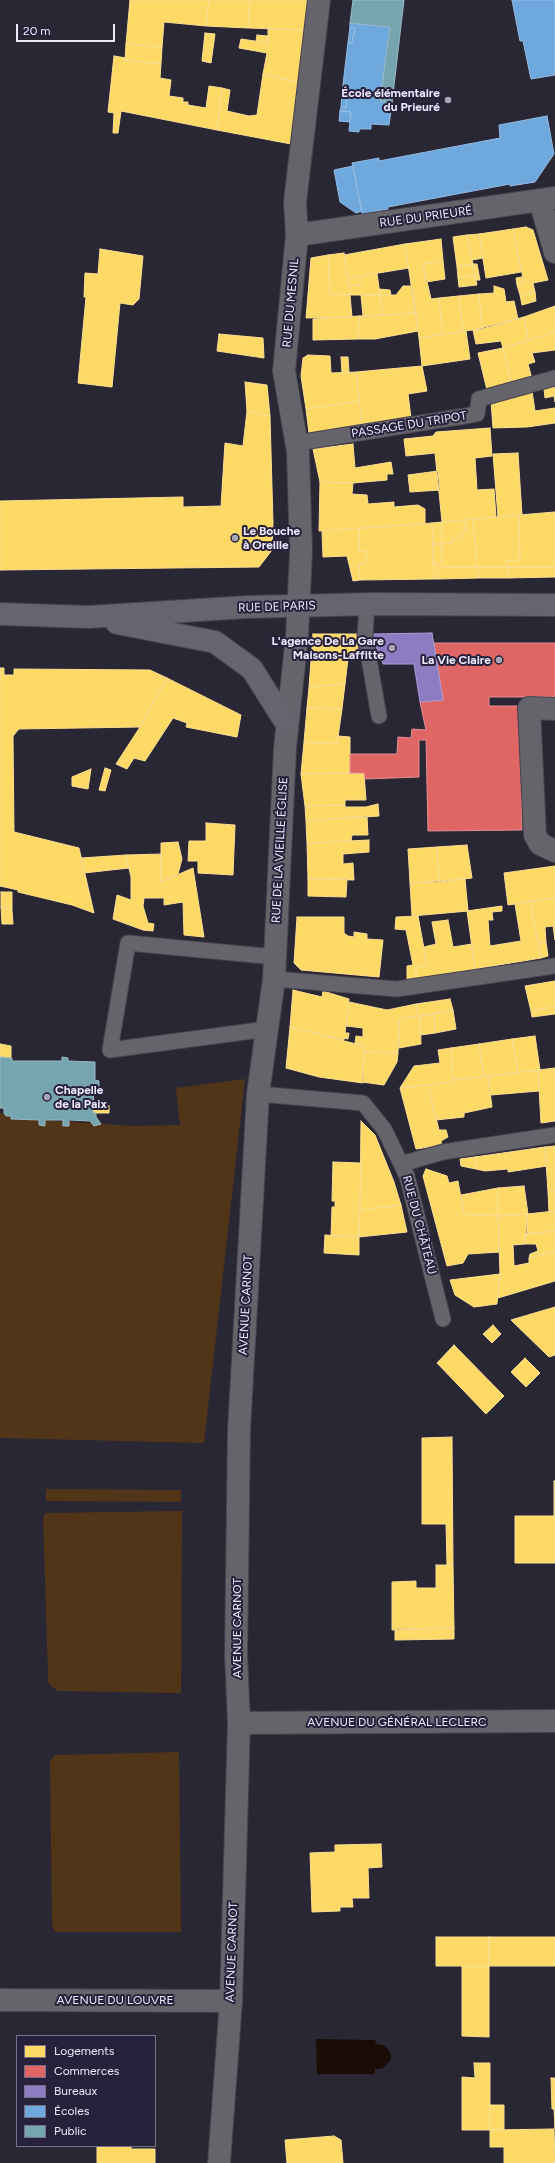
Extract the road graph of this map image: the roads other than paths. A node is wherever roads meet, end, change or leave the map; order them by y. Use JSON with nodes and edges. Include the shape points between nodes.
{"nodes":[{"id":1,"x":319,"y":0,"type":"edge"},
{"id":2,"x":548,"y":199,"type":"edge"},
{"id":3,"x":297,"y":236,"type":"junction"},
{"id":4,"x":555,"y":252,"type":"edge"},
{"id":5,"x":555,"y":378,"type":"edge"},
{"id":6,"x":297,"y":443,"type":"junction"},
{"id":7,"x":366,"y":604,"type":"junction"},
{"id":8,"x":555,"y":605,"type":"edge"},
{"id":9,"x":298,"y":606,"type":"junction"},
{"id":10,"x":0,"y":614,"type":"edge"},
{"id":11,"x":88,"y":617,"type":"junction"},
{"id":12,"x":555,"y":709,"type":"edge"},
{"id":13,"x":379,"y":716,"type":"dead end"},
{"id":14,"x":286,"y":723,"type":"junction"},
{"id":15,"x":555,"y":851,"type":"edge"},
{"id":16,"x":275,"y":957,"type":"junction"},
{"id":17,"x":555,"y":966,"type":"edge"},
{"id":18,"x":274,"y":979,"type":"junction"},
{"id":19,"x":267,"y":1029,"type":"junction"},
{"id":20,"x":258,"y":1094,"type":"junction"},
{"id":21,"x":555,"y":1135,"type":"edge"},
{"id":22,"x":401,"y":1164,"type":"junction"},
{"id":23,"x":443,"y":1318,"type":"dead end"},
{"id":24,"x":555,"y":1721,"type":"edge"},
{"id":25,"x":239,"y":1723,"type":"junction"},
{"id":26,"x":0,"y":2000,"type":"edge"},
{"id":27,"x":231,"y":2001,"type":"junction"},
{"id":28,"x":219,"y":2163,"type":"edge"}],
"edges":[{"from":1,"to":3,"type":"street","name":"RUE DU MESNIL","via":[[295,202]]},
{"from":2,"to":3,"type":"street","name":"RUE DU PRIEURÉ"},
{"from":2,"to":4,"type":"street"},
{"from":3,"to":6,"type":"street","name":"RUE DU MESNIL","via":[[284,371]]},
{"from":5,"to":6,"type":"lane","name":"PASSAGE DU TRIPOT","via":[[479,399],[477,414]]},
{"from":6,"to":9,"type":"street","name":"RUE DU MESNIL","via":[[301,552]]},
{"from":7,"to":8,"type":"main road","name":"RUE DE PARIS"},
{"from":7,"to":9,"type":"main road","name":"RUE DE PARIS"},
{"from":7,"to":13,"type":"lane","via":[[365,636]]},
{"from":9,"to":11,"type":"main road","name":"RUE DE PARIS"},
{"from":9,"to":14,"type":"street","name":"RUE DE LA VIEILLE ÉGLISE"},
{"from":10,"to":11,"type":"main road","name":"RUE DE PARIS"},
{"from":11,"to":14,"type":"main road","via":[[215,642],[252,669]]},
{"from":12,"to":15,"type":"street","via":[[529,708],[535,835],[540,844]]},
{"from":14,"to":16,"type":"street","name":"RUE DE LA VIEILLE ÉGLISE"},
{"from":16,"to":18,"type":"street","name":"RUE DE LA VIEILLE ÉGLISE"},
{"from":16,"to":19,"type":"lane","via":[[128,943],[110,1050]]},
{"from":17,"to":18,"type":"lane","via":[[397,989]]},
{"from":18,"to":19,"type":"street","name":"RUE DE LA VIEILLE ÉGLISE"},
{"from":19,"to":20,"type":"street","name":"RUE DE LA VIEILLE ÉGLISE"},
{"from":20,"to":22,"type":"lane","name":"RUE DU CHÂTEAU","via":[[363,1103],[384,1129]]},
{"from":20,"to":25,"type":"street","name":"AVENUE CARNOT","via":[[239,1430],[236,1655]]},
{"from":21,"to":22,"type":"lane","via":[[443,1152]]},
{"from":22,"to":23,"type":"lane","name":"RUE DU CHÂTEAU","via":[[407,1176]]},
{"from":24,"to":25,"type":"street","name":"AVENUE DU GÉNÉRAL LECLERC"},
{"from":25,"to":27,"type":"street","name":"AVENUE CARNOT"},
{"from":26,"to":27,"type":"street","name":"AVENUE DU LOUVRE"},
{"from":27,"to":28,"type":"street","name":"AVENUE CARNOT"}]}
